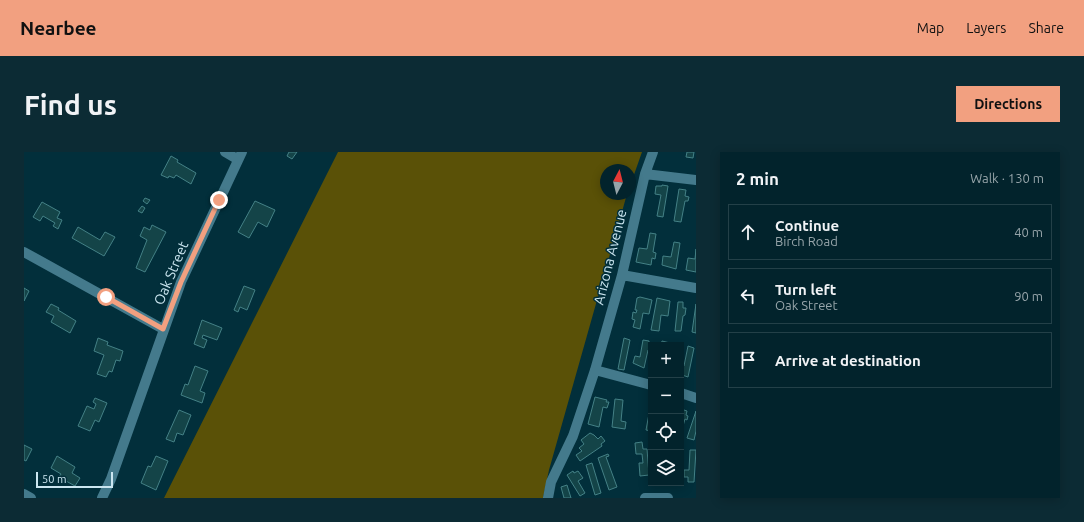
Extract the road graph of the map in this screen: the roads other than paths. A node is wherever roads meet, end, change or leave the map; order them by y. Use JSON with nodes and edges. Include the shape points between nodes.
{"nodes":[{"id":1,"x":225,"y":152,"type":"edge"},
{"id":2,"x":653,"y":152,"type":"edge"},
{"id":3,"x":240,"y":156,"type":"edge"},
{"id":4,"x":645,"y":174,"type":"junction"},
{"id":5,"x":696,"y":180,"type":"edge"},
{"id":6,"x":24,"y":252,"type":"edge"},
{"id":7,"x":622,"y":276,"type":"junction"},
{"id":8,"x":696,"y":288,"type":"edge"},
{"id":9,"x":163,"y":329,"type":"junction"},
{"id":10,"x":595,"y":370,"type":"junction"},
{"id":11,"x":648,"y":384,"type":"edge"},
{"id":12,"x":684,"y":395,"type":"edge"},
{"id":13,"x":696,"y":398,"type":"edge"},
{"id":14,"x":24,"y":494,"type":"edge"},
{"id":15,"x":31,"y":498,"type":"edge"},
{"id":16,"x":102,"y":498,"type":"edge"},
{"id":17,"x":548,"y":498,"type":"edge"},
{"id":18,"x":645,"y":498,"type":"edge"},
{"id":19,"x":668,"y":498,"type":"edge"}],
"edges":[{"from":1,"to":3,"type":"street"},
{"from":2,"to":4,"type":"street","name":"Arizona Avenue"},
{"from":3,"to":9,"type":"street","name":"Oak Street","via":[[181,282]]},
{"from":4,"to":5,"type":"street"},
{"from":4,"to":7,"type":"street","name":"Arizona Avenue"},
{"from":6,"to":9,"type":"street"},
{"from":7,"to":8,"type":"street"},
{"from":7,"to":10,"type":"street","name":"Arizona Avenue"},
{"from":9,"to":16,"type":"street","name":"Oak Street","via":[[111,479]]},
{"from":10,"to":11,"type":"street"},
{"from":10,"to":17,"type":"street","name":"Arizona Avenue","via":[[573,436],[551,482]]},
{"from":12,"to":13,"type":"street"},
{"from":14,"to":15,"type":"street"},
{"from":18,"to":19,"type":"street"}]}
